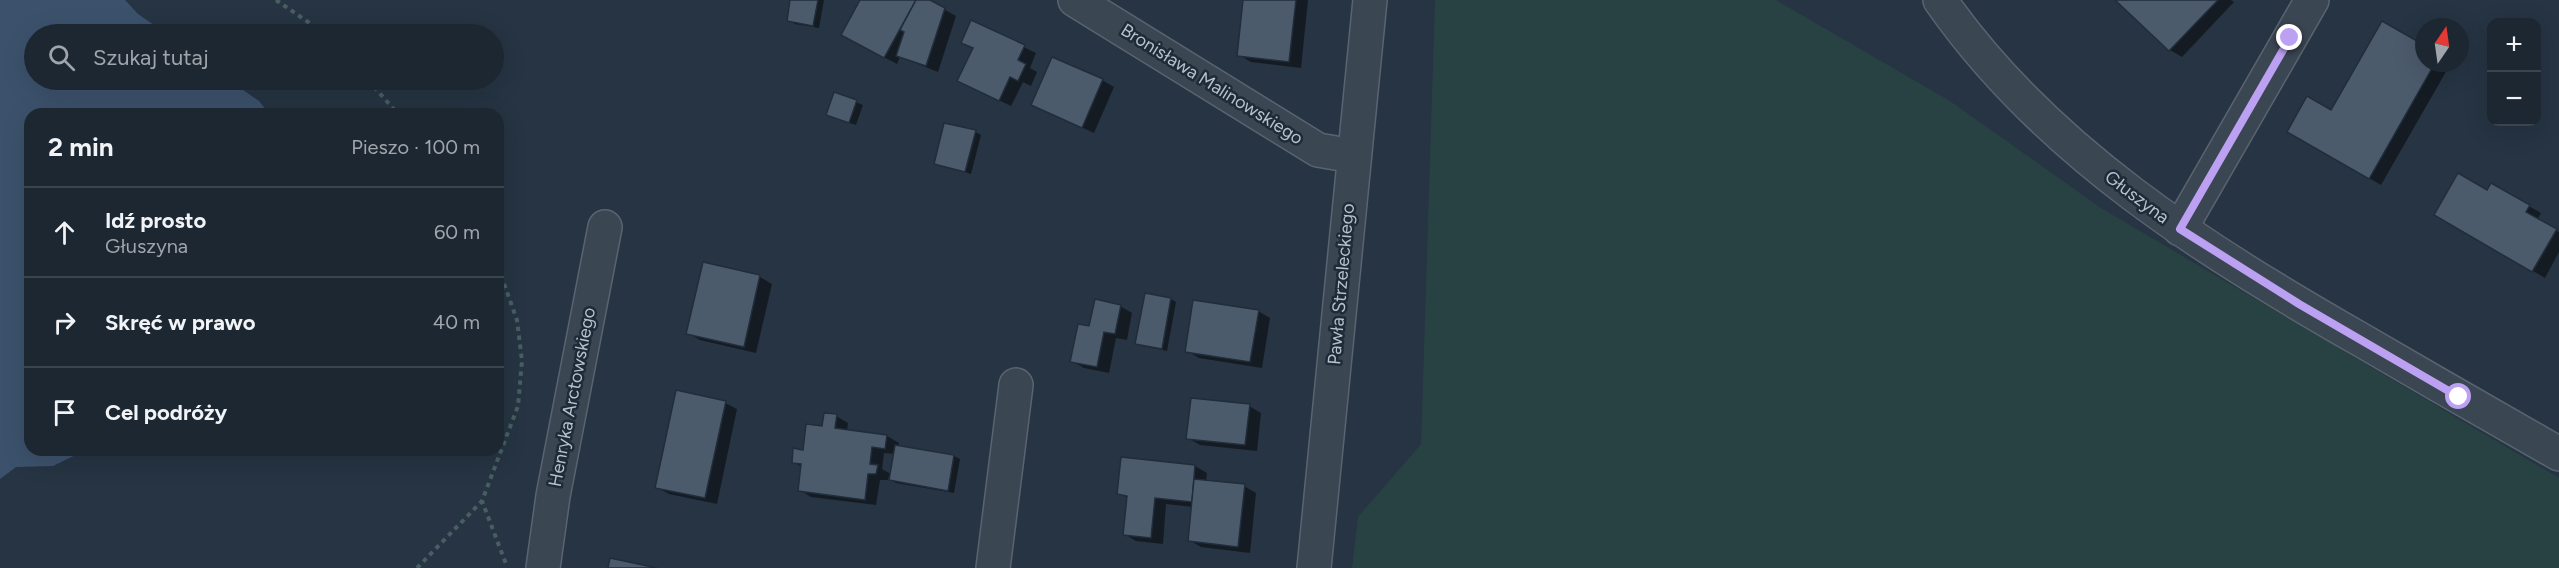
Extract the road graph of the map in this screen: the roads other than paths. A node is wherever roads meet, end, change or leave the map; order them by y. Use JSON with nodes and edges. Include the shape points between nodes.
{"nodes":[{"id":1,"x":1075,"y":0,"type":"edge"},
{"id":2,"x":1370,"y":0,"type":"edge"},
{"id":3,"x":1940,"y":0,"type":"edge"},
{"id":4,"x":2312,"y":0,"type":"edge"},
{"id":5,"x":1353,"y":156,"type":"junction"},
{"id":6,"x":605,"y":227,"type":"dead end"},
{"id":7,"x":2180,"y":229,"type":"junction"},
{"id":8,"x":1016,"y":385,"type":"dead end"},
{"id":9,"x":2559,"y":454,"type":"edge"},
{"id":10,"x":543,"y":568,"type":"edge"},
{"id":11,"x":993,"y":568,"type":"edge"},
{"id":12,"x":1314,"y":568,"type":"edge"}],
"edges":[{"from":1,"to":5,"type":"street","name":"Bronisława Malinowskiego","via":[[1318,150]]},
{"from":2,"to":5,"type":"street","name":"Pawła Strzeleckiego"},
{"from":3,"to":7,"type":"street","name":"Głuszyna","via":[[1971,40],[2046,120],[2107,174]]},
{"from":4,"to":7,"type":"street"},
{"from":5,"to":12,"type":"street","name":"Pawła Strzeleckiego"},
{"from":6,"to":10,"type":"street","name":"Henryka Arctowskiego","via":[[553,496]]},
{"from":7,"to":9,"type":"street","name":"Głuszyna","via":[[2299,304]]},
{"from":8,"to":11,"type":"street"}]}
